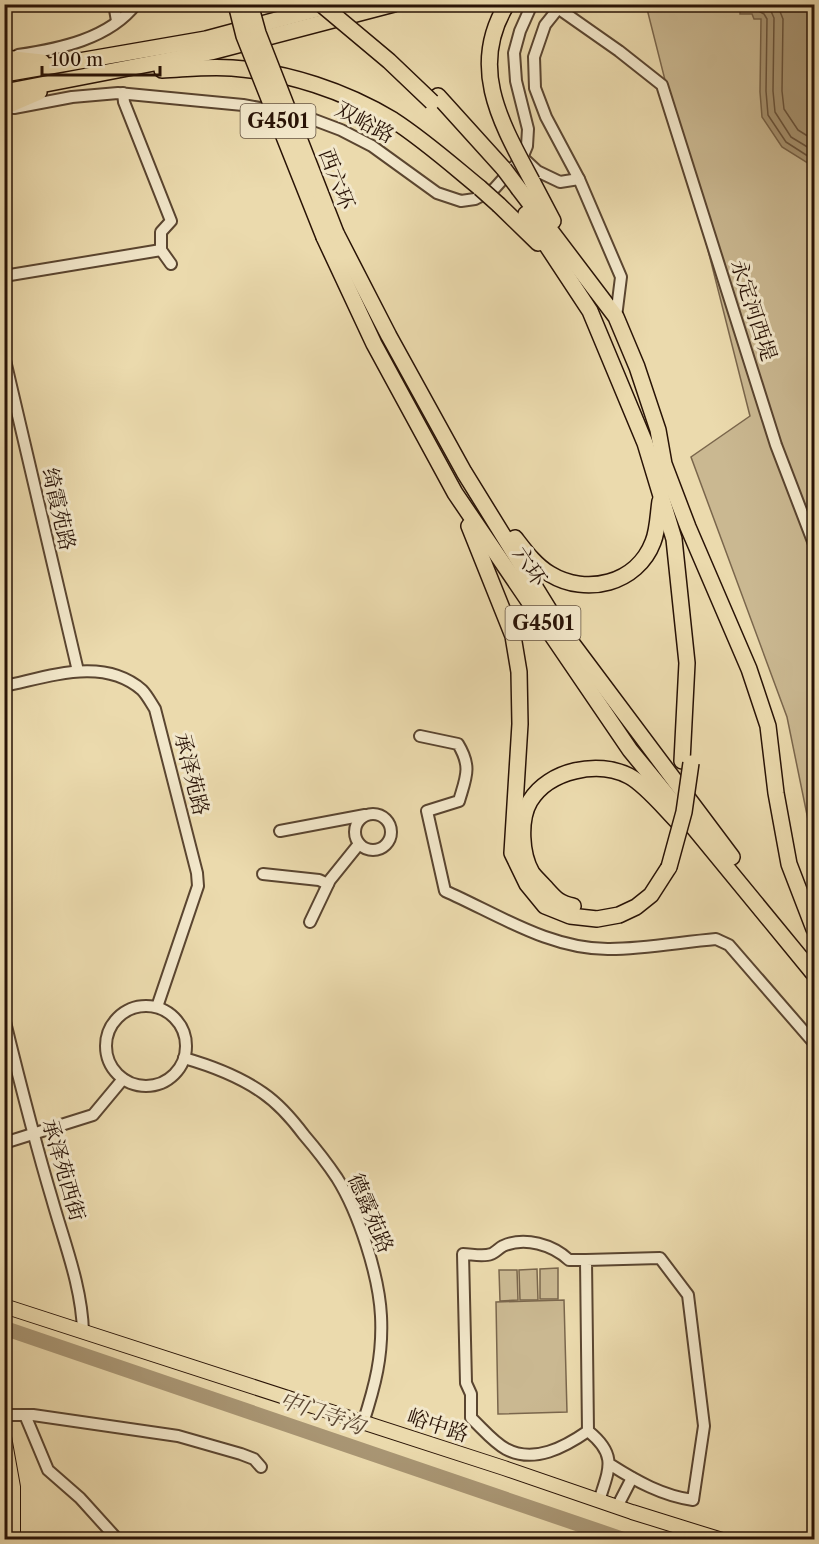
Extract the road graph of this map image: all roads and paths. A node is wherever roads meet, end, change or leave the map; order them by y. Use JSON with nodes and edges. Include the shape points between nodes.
{"nodes":[{"id":1,"x":114,"y":4,"type":"edge"},
{"id":2,"x":136,"y":4,"type":"edge"},
{"id":3,"x":236,"y":4,"type":"edge"},
{"id":4,"x":250,"y":4,"type":"edge"},
{"id":5,"x":311,"y":4,"type":"edge"},
{"id":6,"x":321,"y":4,"type":"edge"},
{"id":7,"x":335,"y":4,"type":"edge"},
{"id":8,"x":394,"y":4,"type":"edge"},
{"id":9,"x":507,"y":4,"type":"edge"},
{"id":10,"x":531,"y":4,"type":"edge"},
{"id":11,"x":555,"y":7,"type":"edge"},
{"id":12,"x":117,"y":21,"type":"junction"},
{"id":13,"x":274,"y":21,"type":"junction"},
{"id":14,"x":4,"y":57,"type":"edge"},
{"id":15,"x":60,"y":64,"type":"junction"},
{"id":16,"x":123,"y":70,"type":"junction"},
{"id":17,"x":4,"y":74,"type":"edge"},
{"id":18,"x":64,"y":81,"type":"junction"},
{"id":19,"x":4,"y":92,"type":"edge"},
{"id":20,"x":123,"y":93,"type":"junction"},
{"id":21,"x":435,"y":99,"type":"junction"},
{"id":22,"x":4,"y":108,"type":"edge"},
{"id":23,"x":522,"y":158,"type":"junction"},
{"id":24,"x":579,"y":179,"type":"junction"},
{"id":25,"x":521,"y":188,"type":"junction"},
{"id":26,"x":330,"y":235,"type":"junction"},
{"id":27,"x":161,"y":250,"type":"junction"},
{"id":28,"x":567,"y":262,"type":"junction"},
{"id":29,"x":171,"y":264,"type":"dead end"},
{"id":30,"x":4,"y":276,"type":"edge"},
{"id":31,"x":616,"y":317,"type":"junction"},
{"id":32,"x":4,"y":356,"type":"edge"},
{"id":33,"x":664,"y":464,"type":"junction"},
{"id":34,"x":464,"y":472,"type":"junction"},
{"id":35,"x":455,"y":493,"type":"junction"},
{"id":36,"x":661,"y":495,"type":"junction"},
{"id":37,"x":814,"y":544,"type":"edge"},
{"id":38,"x":78,"y":671,"type":"junction"},
{"id":39,"x":4,"y":686,"type":"edge"},
{"id":40,"x":420,"y":736,"type":"dead end"},
{"id":41,"x":687,"y":762,"type":"junction"},
{"id":42,"x":368,"y":815,"type":"junction"},
{"id":43,"x":280,"y":831,"type":"dead end"},
{"id":44,"x":359,"y":844,"type":"junction"},
{"id":45,"x":665,"y":865,"type":"junction"},
{"id":46,"x":263,"y":874,"type":"dead end"},
{"id":47,"x":328,"y":884,"type":"junction"},
{"id":48,"x":755,"y":900,"type":"junction"},
{"id":49,"x":310,"y":922,"type":"dead end"},
{"id":50,"x":814,"y":929,"type":"edge"},
{"id":51,"x":814,"y":960,"type":"edge"},
{"id":52,"x":814,"y":974,"type":"edge"},
{"id":53,"x":157,"y":1007,"type":"junction"},
{"id":54,"x":4,"y":1018,"type":"edge"},
{"id":55,"x":814,"y":1043,"type":"edge"},
{"id":56,"x":184,"y":1058,"type":"junction"},
{"id":57,"x":123,"y":1079,"type":"junction"},
{"id":58,"x":33,"y":1135,"type":"junction"},
{"id":59,"x":4,"y":1143,"type":"edge"},
{"id":60,"x":586,"y":1260,"type":"junction"},
{"id":61,"x":4,"y":1306,"type":"edge"},
{"id":62,"x":83,"y":1332,"type":"junction"},
{"id":63,"x":4,"y":1415,"type":"edge"},
{"id":64,"x":26,"y":1415,"type":"junction"},
{"id":65,"x":363,"y":1423,"type":"junction"},
{"id":66,"x":588,"y":1431,"type":"junction"},
{"id":67,"x":4,"y":1437,"type":"edge"},
{"id":68,"x":611,"y":1465,"type":"junction"},
{"id":69,"x":261,"y":1467,"type":"dead end"},
{"id":70,"x":632,"y":1478,"type":"junction"},
{"id":71,"x":599,"y":1501,"type":"junction"},
{"id":72,"x":618,"y":1507,"type":"junction"},
{"id":73,"x":13,"y":1539,"type":"edge"},
{"id":74,"x":118,"y":1539,"type":"edge"},
{"id":75,"x":722,"y":1539,"type":"edge"}],
"edges":[{"from":1,"to":12,"type":"street"},
{"from":2,"to":12,"type":"street"},
{"from":3,"to":26,"type":"highway","name":"西六环","number":"G4501","bridge":true,"via":[[244,36]]},
{"from":4,"to":26,"type":"highway","name":"西六环","number":"G4501","bridge":true},
{"from":5,"to":13,"type":"highway"},
{"from":6,"to":21,"type":"highway","bridge":true},
{"from":7,"to":13,"type":"highway"},
{"from":7,"to":21,"type":"highway"},
{"from":8,"to":16,"type":"highway","via":[[211,52]]},
{"from":9,"to":25,"type":"highway","bridge":true,"via":[[493,36],[490,84]]},
{"from":10,"to":23,"type":"street","via":[[514,53],[516,81],[528,129]]},
{"from":11,"to":24,"type":"street","via":[[534,57],[535,88]]},
{"from":11,"to":37,"type":"street","name":"永定河西堤","via":[[662,85],[776,445]]},
{"from":12,"to":14,"type":"street","via":[[68,45]]},
{"from":13,"to":15,"type":"highway","via":[[206,39]]},
{"from":14,"to":15,"type":"highway"},
{"from":15,"to":17,"type":"highway"},
{"from":16,"to":18,"type":"highway"},
{"from":16,"to":28,"type":"highway","bridge":true,"via":[[231,68],[298,80],[362,102],[419,139]]},
{"from":18,"to":19,"type":"highway"},
{"from":18,"to":22,"type":"highway"},
{"from":20,"to":22,"type":"street","name":"双峪路"},
{"from":20,"to":23,"type":"street","name":"双峪路","via":[[243,105],[304,117],[372,146],[437,194],[461,201],[494,189]]},
{"from":20,"to":27,"type":"street","via":[[171,220],[161,232]]},
{"from":21,"to":25,"type":"highway","via":[[501,172]]},
{"from":23,"to":24,"type":"street","via":[[560,182]]},
{"from":24,"to":31,"type":"street","via":[[621,277]]},
{"from":25,"to":28,"type":"highway"},
{"from":25,"to":28,"type":"highway"},
{"from":26,"to":34,"type":"highway","name":"六环","number":"G4501"},
{"from":26,"to":35,"type":"highway","name":"六环","number":"G4501","via":[[375,344]]},
{"from":27,"to":29,"type":"street"},
{"from":27,"to":30,"type":"street"},
{"from":28,"to":31,"type":"highway"},
{"from":28,"to":36,"type":"highway","via":[[645,443]]},
{"from":31,"to":33,"type":"highway","via":[[658,430]]},
{"from":32,"to":38,"type":"street","name":"绮霞苑路"},
{"from":33,"to":41,"type":"highway","via":[[690,596],[695,662]]},
{"from":33,"to":50,"type":"highway","via":[[768,726],[789,864]]},
{"from":34,"to":36,"type":"highway","via":[[529,556],[549,573],[573,585],[605,584],[641,563],[653,542]]},
{"from":34,"to":51,"type":"highway","name":"六环","number":"G4501","via":[[559,626],[726,850]]},
{"from":35,"to":45,"type":"highway","via":[[513,636],[519,672],[520,724],[512,853],[527,884],[545,906],[570,916],[597,919],[636,907],[651,895]]},
{"from":35,"to":48,"type":"highway","name":"六环","number":"G4501","via":[[630,750]]},
{"from":36,"to":41,"type":"highway","via":[[674,538],[687,663]]},
{"from":38,"to":39,"type":"street","name":"承泽苑路"},
{"from":38,"to":53,"type":"street","name":"承泽苑路","via":[[105,672],[129,681],[144,692],[155,709],[197,873],[198,886]]},
{"from":40,"to":55,"type":"street","via":[[458,744],[466,757],[459,801],[427,811],[445,891],[531,932],[574,945],[609,949],[716,939],[729,945]]},
{"from":41,"to":45,"type":"highway"},
{"from":42,"to":43,"type":"street"},
{"from":42,"to":44,"type":"street","via":[[356,827]]},
{"from":42,"to":44,"type":"street","via":[[380,815],[388,822],[390,840],[375,850]]},
{"from":44,"to":47,"type":"street"},
{"from":45,"to":48,"type":"highway","via":[[634,898],[617,906],[593,910],[560,903],[532,873],[523,849],[530,802],[548,783],[576,770],[606,768],[630,776]]},
{"from":46,"to":47,"type":"street"},
{"from":47,"to":49,"type":"street"},
{"from":48,"to":52,"type":"highway","name":"六环","number":"G4501"},
{"from":53,"to":56,"type":"street","via":[[178,1022],[184,1033]]},
{"from":53,"to":57,"type":"street","via":[[130,1009],[110,1027],[106,1054],[111,1067]]},
{"from":54,"to":58,"type":"street","name":"承泽苑西街"},
{"from":56,"to":57,"type":"street","via":[[174,1074],[157,1084],[144,1086]]},
{"from":56,"to":65,"type":"street","name":"德露苑路","via":[[217,1067],[267,1096],[288,1114],[338,1180],[368,1251],[381,1314],[377,1381]]},
{"from":57,"to":58,"type":"street","via":[[93,1115]]},
{"from":58,"to":59,"type":"street"},
{"from":58,"to":62,"type":"street","name":"承泽苑西街","via":[[83,1313]]},
{"from":60,"to":66,"type":"street"},
{"from":60,"to":66,"type":"street","via":[[569,1260],[555,1249],[537,1243],[505,1245],[491,1255],[462,1254],[466,1383],[471,1394],[471,1418],[504,1448],[516,1453],[556,1450]]},
{"from":60,"to":70,"type":"street","via":[[660,1258],[688,1295],[704,1426],[693,1500]]},
{"from":61,"to":62,"type":"main road","name":"峪中路"},
{"from":62,"to":65,"type":"main road","name":"峪中路"},
{"from":63,"to":64,"type":"street"},
{"from":64,"to":69,"type":"street","via":[[178,1436],[241,1454]]},
{"from":64,"to":74,"type":"street","via":[[48,1470]]},
{"from":65,"to":71,"type":"main road","name":"峪中路"},
{"from":66,"to":68,"type":"street","via":[[605,1447]]},
{"from":67,"to":73,"type":"main road","via":[[13,1486]]},
{"from":68,"to":70,"type":"street"},
{"from":68,"to":71,"type":"street"},
{"from":70,"to":72,"type":"street"},
{"from":71,"to":72,"type":"main road","name":"峪中路"},
{"from":72,"to":75,"type":"main road","name":"峪中路"}]}
